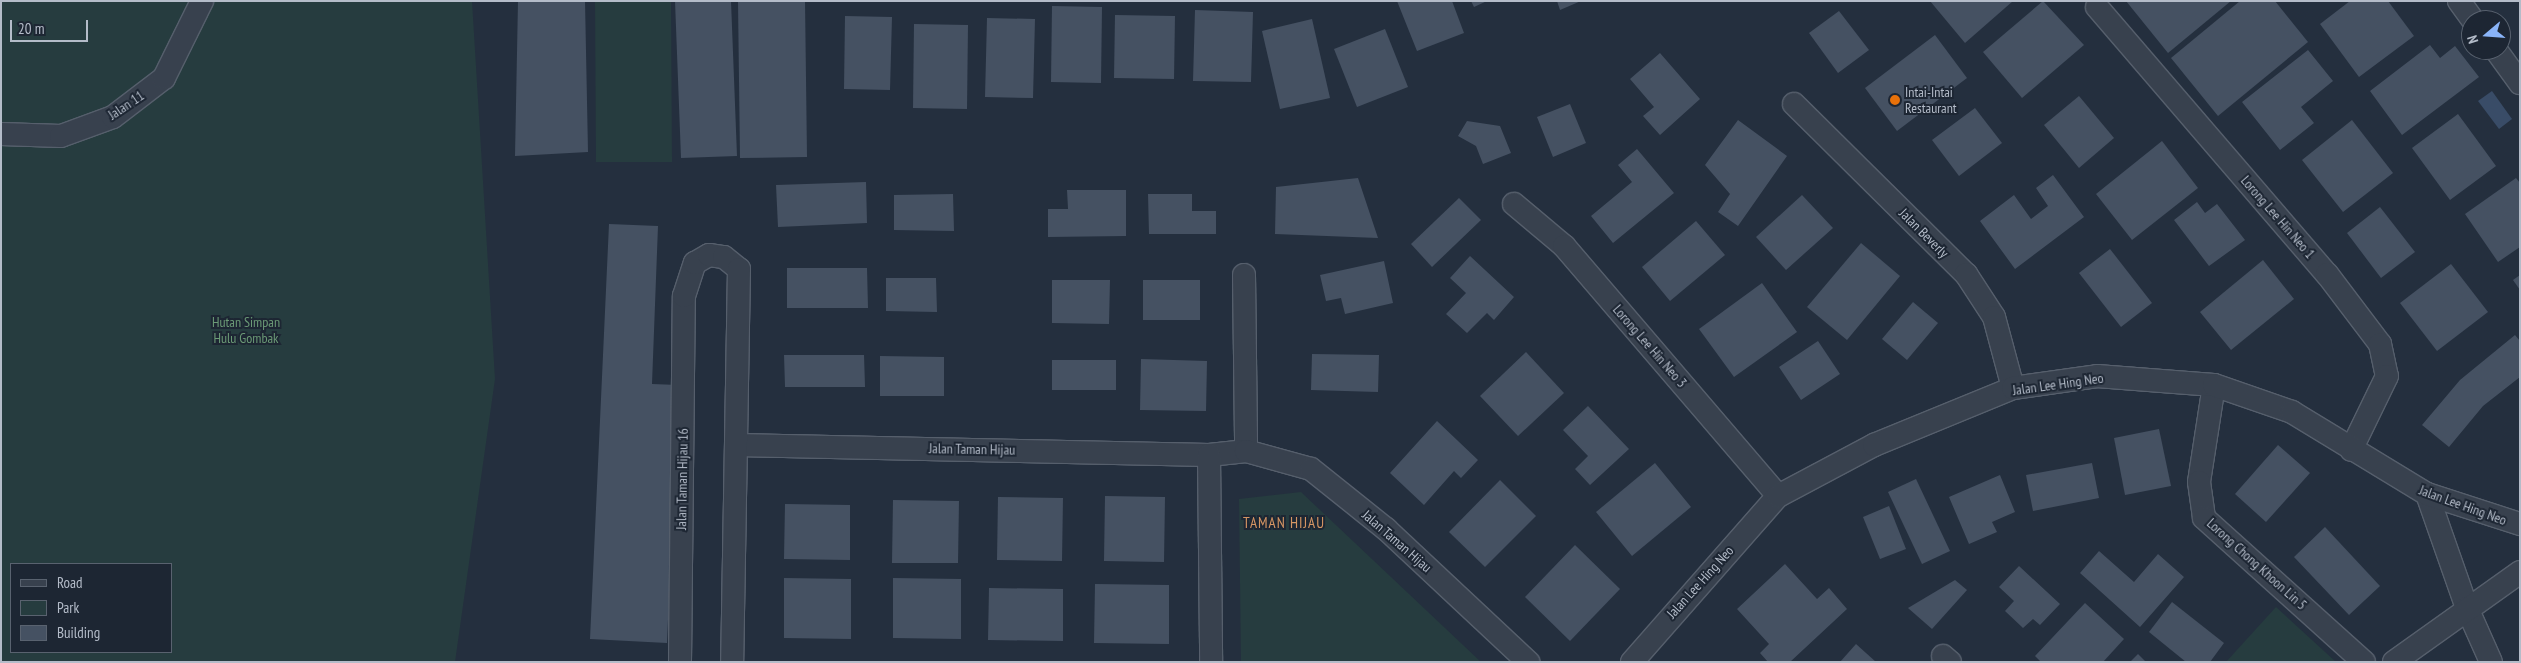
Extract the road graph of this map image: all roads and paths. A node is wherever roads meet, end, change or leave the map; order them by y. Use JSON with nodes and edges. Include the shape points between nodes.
{"nodes":[{"id":1,"x":202,"y":1,"type":"edge"},
{"id":2,"x":2097,"y":7,"type":"dead end"},
{"id":3,"x":2503,"y":60,"type":"edge"},
{"id":4,"x":2520,"y":83,"type":"edge"},
{"id":5,"x":1794,"y":104,"type":"dead end"},
{"id":6,"x":1,"y":134,"type":"edge"},
{"id":7,"x":1514,"y":204,"type":"dead end"},
{"id":8,"x":1244,"y":275,"type":"dead end"},
{"id":9,"x":2214,"y":385,"type":"junction"},
{"id":10,"x":2013,"y":388,"type":"junction"},
{"id":11,"x":736,"y":445,"type":"junction"},
{"id":12,"x":2351,"y":450,"type":"junction"},
{"id":13,"x":1246,"y":451,"type":"junction"},
{"id":14,"x":1209,"y":455,"type":"junction"},
{"id":15,"x":2427,"y":494,"type":"junction"},
{"id":16,"x":1778,"y":496,"type":"junction"},
{"id":17,"x":2520,"y":524,"type":"edge"},
{"id":18,"x":2520,"y":572,"type":"edge"},
{"id":19,"x":2466,"y":608,"type":"junction"},
{"id":20,"x":680,"y":662,"type":"edge"},
{"id":21,"x":732,"y":662,"type":"edge"},
{"id":22,"x":1211,"y":662,"type":"edge"},
{"id":23,"x":1528,"y":662,"type":"edge"},
{"id":24,"x":1632,"y":662,"type":"edge"},
{"id":25,"x":2364,"y":662,"type":"edge"},
{"id":26,"x":2394,"y":662,"type":"edge"},
{"id":27,"x":2491,"y":662,"type":"edge"}],
"edges":[{"from":1,"to":6,"type":"street","name":"Jalan 11","via":[[164,78],[113,116],[61,136]]},
{"from":2,"to":12,"type":"street","name":"Lorong Lee Hin Neo 1","via":[[2327,274],[2380,344],[2387,376]]},
{"from":3,"to":4,"type":"street"},
{"from":5,"to":10,"type":"street","name":"Jalan Beverly","via":[[1966,274],[1994,317]]},
{"from":7,"to":16,"type":"street","name":"Lorong Lee Hin Neo 3","via":[[1564,246]]},
{"from":8,"to":13,"type":"street"},
{"from":9,"to":10,"type":"street","name":"Jalan Lee Hing Neo","via":[[2097,376]]},
{"from":9,"to":12,"type":"street","name":"Jalan Lee Hing Neo","via":[[2292,412]]},
{"from":9,"to":25,"type":"street","name":"Lorong Chong Khoon Lin 5","via":[[2199,482],[2204,518]]},
{"from":10,"to":16,"type":"street","name":"Jalan Lee Hing Neo","via":[[1874,445]]},
{"from":11,"to":14,"type":"street","name":"Jalan Taman Hijau"},
{"from":11,"to":20,"type":"street","name":"Jalan Taman Hijau 16","via":[[739,269],[724,257],[708,255],[695,263],[684,296]]},
{"from":11,"to":21,"type":"street"},
{"from":12,"to":15,"type":"street","name":"Jalan Lee Hing Neo"},
{"from":13,"to":14,"type":"street","name":"Jalan Taman Hijau"},
{"from":13,"to":23,"type":"street","name":"Jalan Taman Hijau","via":[[1311,470],[1386,529]]},
{"from":14,"to":22,"type":"street"},
{"from":15,"to":17,"type":"street","name":"Jalan Lee Hing Neo"},
{"from":15,"to":19,"type":"street"},
{"from":16,"to":24,"type":"street","name":"Jalan Lee Hing Neo"},
{"from":18,"to":19,"type":"street"},
{"from":19,"to":26,"type":"street"},
{"from":19,"to":27,"type":"street"}]}
